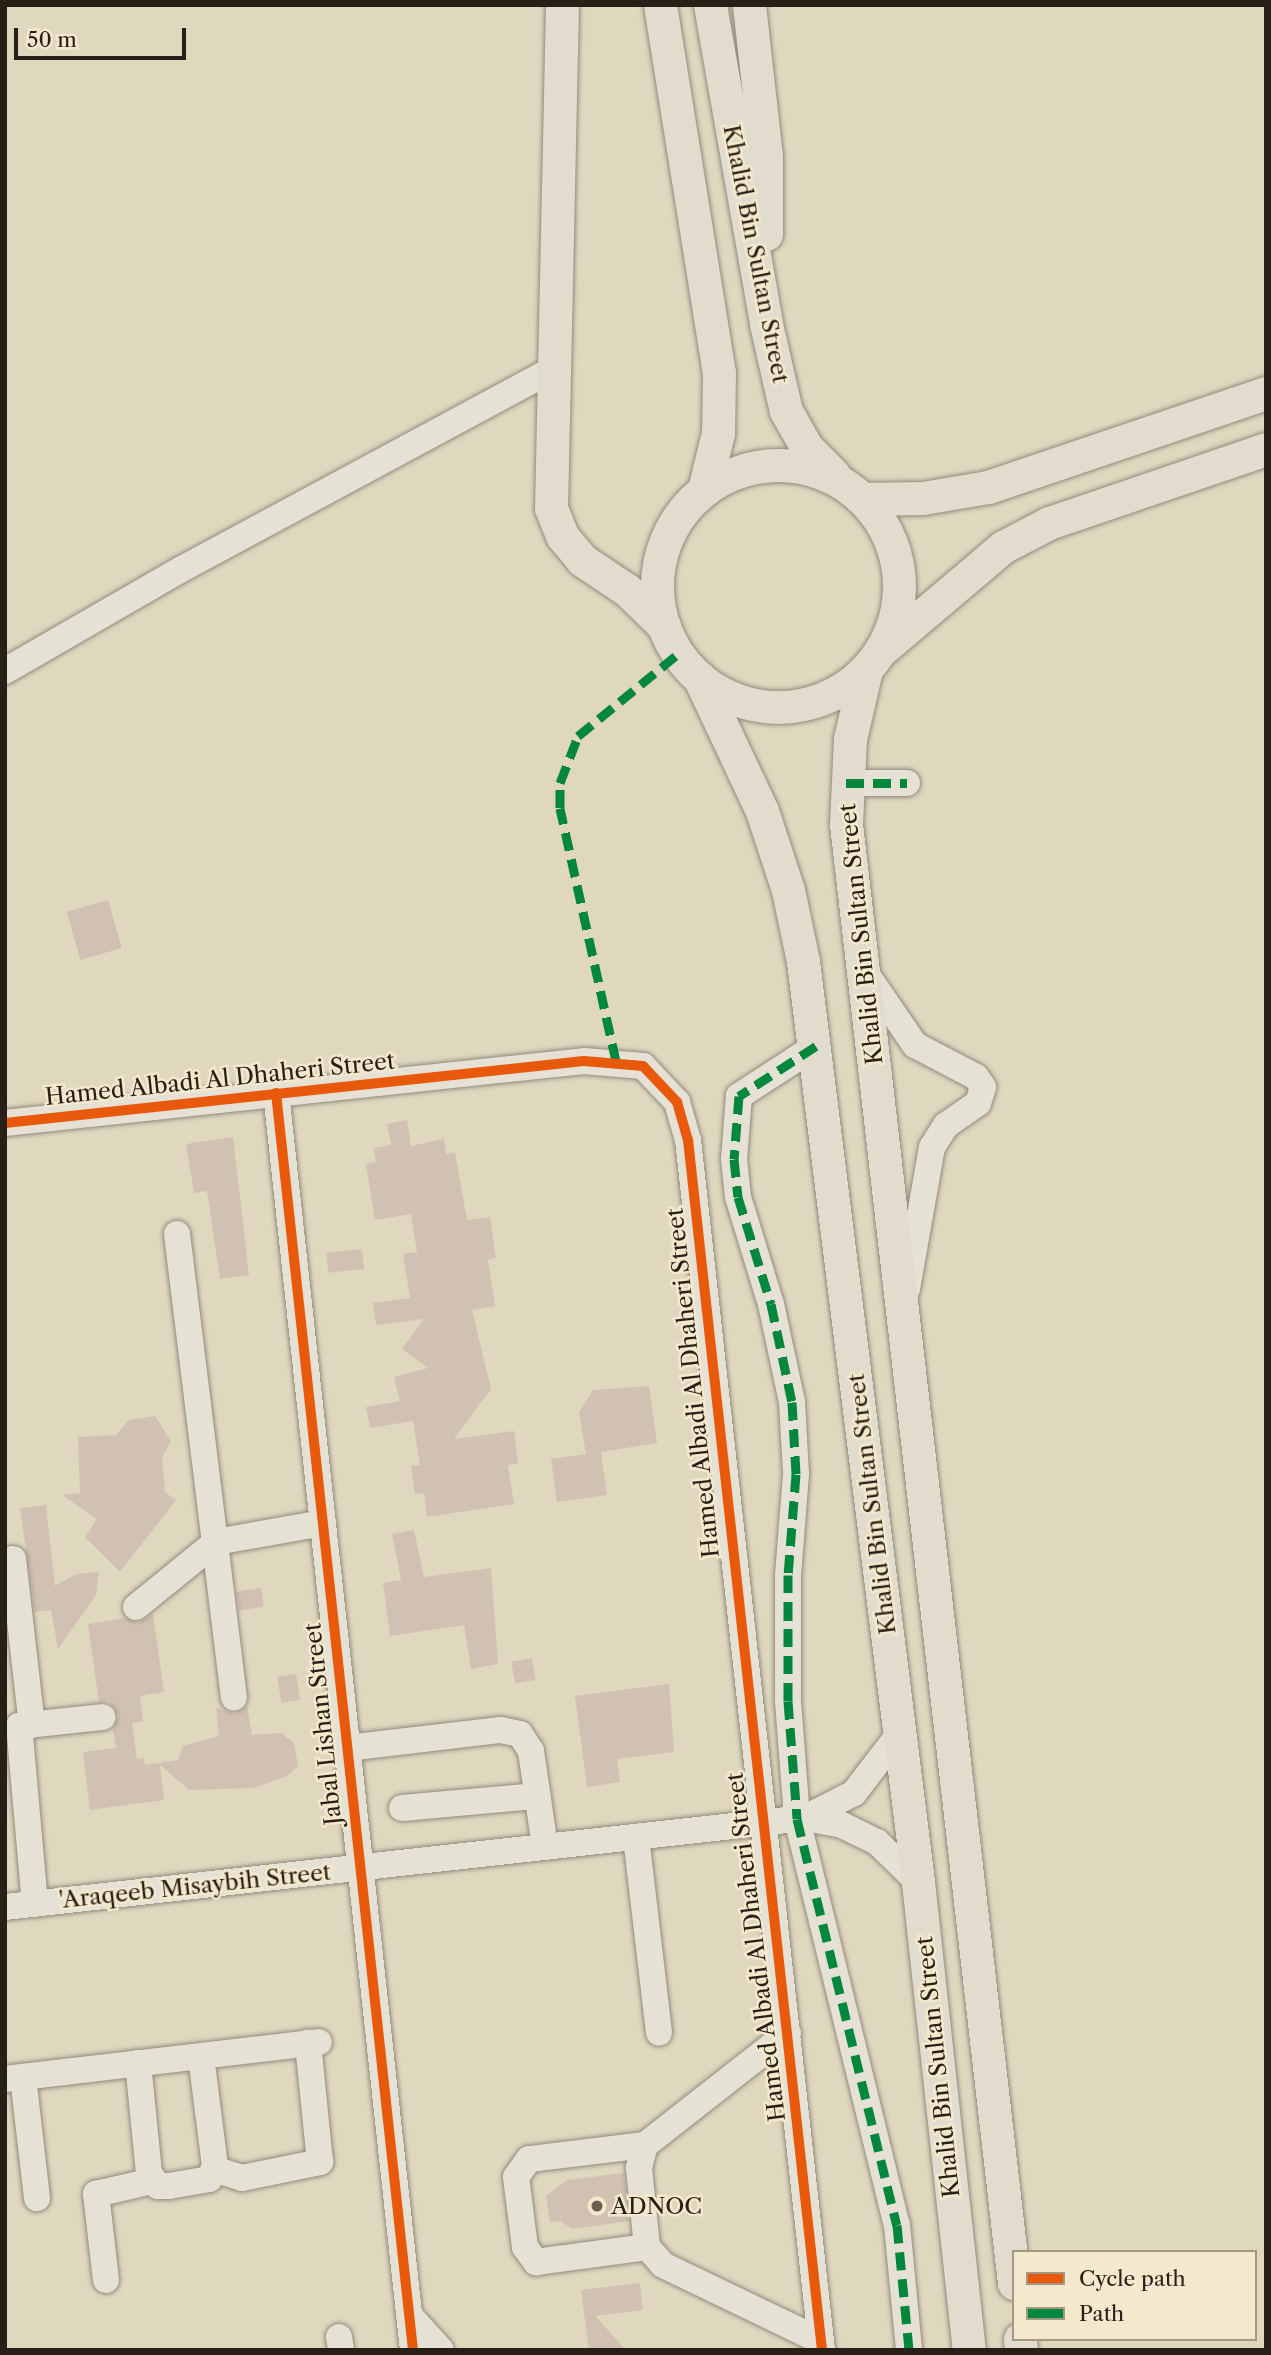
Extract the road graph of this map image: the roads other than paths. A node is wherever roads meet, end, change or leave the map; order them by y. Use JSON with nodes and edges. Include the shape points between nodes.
{"nodes":[{"id":1,"x":562,"y":5,"type":"edge"},
{"id":2,"x":660,"y":5,"type":"edge"},
{"id":3,"x":710,"y":5,"type":"edge"},
{"id":4,"x":749,"y":5,"type":"edge"},
{"id":5,"x":766,"y":324,"type":"junction"},
{"id":6,"x":554,"y":369,"type":"junction"},
{"id":7,"x":1266,"y":393,"type":"edge"},
{"id":8,"x":1266,"y":449,"type":"edge"},
{"id":9,"x":704,"y":490,"type":"junction"},
{"id":10,"x":853,"y":491,"type":"junction"},
{"id":11,"x":664,"y":626,"type":"junction"},
{"id":12,"x":873,"y":661,"type":"junction"},
{"id":13,"x":5,"y":671,"type":"edge"},
{"id":14,"x":699,"y":677,"type":"junction"},
{"id":15,"x":846,"y":783,"type":"junction"},
{"id":16,"x":907,"y":783,"type":"dead end"},
{"id":17,"x":863,"y":968,"type":"junction"},
{"id":18,"x":816,"y":1046,"type":"junction"},
{"id":19,"x":276,"y":1093,"type":"junction"},
{"id":20,"x":5,"y":1123,"type":"edge"},
{"id":21,"x":177,"y":1234,"type":"dead end"},
{"id":22,"x":903,"y":1319,"type":"junction"},
{"id":23,"x":323,"y":1523,"type":"junction"},
{"id":24,"x":216,"y":1542,"type":"junction"},
{"id":25,"x":13,"y":1559,"type":"dead end"},
{"id":26,"x":136,"y":1607,"type":"dead end"},
{"id":27,"x":234,"y":1698,"type":"dead end"},
{"id":28,"x":103,"y":1717,"type":"dead end"},
{"id":29,"x":32,"y":1725,"type":"junction"},
{"id":30,"x":900,"y":1733,"type":"junction"},
{"id":31,"x":347,"y":1748,"type":"junction"},
{"id":32,"x":537,"y":1796,"type":"junction"},
{"id":33,"x":402,"y":1808,"type":"dead end"},
{"id":34,"x":801,"y":1818,"type":"junction"},
{"id":35,"x":764,"y":1822,"type":"junction"},
{"id":36,"x":636,"y":1837,"type":"junction"},
{"id":37,"x":545,"y":1847,"type":"junction"},
{"id":38,"x":360,"y":1867,"type":"junction"},
{"id":39,"x":918,"y":1882,"type":"junction"},
{"id":40,"x":35,"y":1903,"type":"junction"},
{"id":41,"x":5,"y":1907,"type":"edge"},
{"id":42,"x":659,"y":2033,"type":"dead end"},
{"id":43,"x":788,"y":2033,"type":"junction"},
{"id":44,"x":201,"y":2057,"type":"junction"},
{"id":45,"x":138,"y":2063,"type":"junction"},
{"id":46,"x":14,"y":2078,"type":"edge"},
{"id":47,"x":645,"y":2145,"type":"junction"},
{"id":48,"x":214,"y":2169,"type":"junction"},
{"id":49,"x":152,"y":2181,"type":"junction"},
{"id":50,"x":37,"y":2198,"type":"dead end"},
{"id":51,"x":647,"y":2247,"type":"junction"},
{"id":52,"x":1012,"y":2266,"type":"edge"},
{"id":53,"x":106,"y":2280,"type":"dead end"},
{"id":54,"x":409,"y":2315,"type":"junction"},
{"id":55,"x":821,"y":2345,"type":"edge"},
{"id":56,"x":413,"y":2350,"type":"edge"},
{"id":57,"x":441,"y":2350,"type":"edge"},
{"id":58,"x":908,"y":2350,"type":"edge"},
{"id":59,"x":969,"y":2350,"type":"edge"}],
"edges":[{"from":1,"to":6,"type":"main road"},
{"from":2,"to":9,"type":"main road","via":[[719,372],[718,433]]},
{"from":3,"to":5,"type":"main road","name":"Khalid Bin Sultan Street"},
{"from":4,"to":5,"type":"main road","via":[[766,157]]},
{"from":5,"to":10,"type":"main road","name":"Khalid Bin Sultan Street","via":[[796,432]]},
{"from":6,"to":11,"type":"main road","via":[[551,508],[563,537],[582,560],[627,590]]},
{"from":6,"to":13,"type":"street","via":[[180,570]]},
{"from":7,"to":10,"type":"main road","via":[[988,487],[923,498]]},
{"from":8,"to":12,"type":"main road","via":[[1049,523],[1003,547]]},
{"from":9,"to":10,"type":"main road","via":[[729,474],[768,465],[817,471]]},
{"from":9,"to":11,"type":"main road","via":[[667,537],[658,596]]},
{"from":10,"to":12,"type":"main road","via":[[883,525],[898,577],[894,621]]},
{"from":11,"to":14,"type":"main road","via":[[678,654]]},
{"from":12,"to":14,"type":"main road","via":[[836,693],[802,705],[765,707],[730,697]]},
{"from":12,"to":15,"type":"main road","name":"Khalid Bin Sultan Street"},
{"from":14,"to":18,"type":"main road","name":"Khalid Bin Sultan Street","via":[[762,811],[788,890]]},
{"from":15,"to":16,"type":"street"},
{"from":15,"to":17,"type":"main road","name":"Khalid Bin Sultan Street"},
{"from":17,"to":22,"type":"main road","name":"Khalid Bin Sultan Street"},
{"from":17,"to":22,"type":"street","via":[[886,1009],[915,1045],[976,1077],[984,1093],[946,1125],[932,1147]]},
{"from":18,"to":30,"type":"main road","name":"Khalid Bin Sultan Street"},
{"from":18,"to":34,"type":"street","via":[[738,1096],[734,1159],[738,1197],[771,1304],[792,1402],[796,1474],[788,1575],[788,1689]]},
{"from":19,"to":20,"type":"street","name":"Hamed Albadi Al Dhaheri Street"},
{"from":19,"to":23,"type":"street","name":"Jabal Lishan Street"},
{"from":19,"to":35,"type":"street","name":"Hamed Albadi Al Dhaheri Street","via":[[616,1061],[643,1066],[677,1101],[688,1140]]},
{"from":21,"to":24,"type":"street"},
{"from":22,"to":52,"type":"main road","name":"Khalid Bin Sultan Street"},
{"from":23,"to":24,"type":"street"},
{"from":23,"to":31,"type":"street","name":"Jabal Lishan Street"},
{"from":24,"to":26,"type":"street"},
{"from":24,"to":27,"type":"street"},
{"from":25,"to":29,"type":"street"},
{"from":28,"to":29,"type":"street"},
{"from":29,"to":40,"type":"street","via":[[19,1726]]},
{"from":30,"to":34,"type":"street","name":"'Araqeeb Misaybih Street","via":[[854,1793]]},
{"from":30,"to":39,"type":"main road","name":"Khalid Bin Sultan Street"},
{"from":31,"to":32,"type":"street","via":[[514,1732],[529,1745]]},
{"from":31,"to":38,"type":"street","name":"Jabal Lishan Street"},
{"from":32,"to":33,"type":"street"},
{"from":32,"to":37,"type":"street"},
{"from":34,"to":35,"type":"street","name":"'Araqeeb Misaybih Street"},
{"from":34,"to":39,"type":"street","name":"'Araqeeb Misaybih Street","via":[[842,1825],[877,1842]]},
{"from":34,"to":58,"type":"street","via":[[897,2225]]},
{"from":35,"to":36,"type":"street","name":"'Araqeeb Misaybih Street"},
{"from":35,"to":43,"type":"street","name":"Hamed Albadi Al Dhaheri Street"},
{"from":36,"to":37,"type":"street","name":"'Araqeeb Misaybih Street"},
{"from":36,"to":42,"type":"street"},
{"from":37,"to":38,"type":"street","name":"'Araqeeb Misaybih Street"},
{"from":38,"to":40,"type":"street","name":"'Araqeeb Misaybih Street"},
{"from":38,"to":54,"type":"street","name":"Jabal Lishan Street"},
{"from":39,"to":59,"type":"main road","name":"Khalid Bin Sultan Street"},
{"from":40,"to":41,"type":"street","name":"'Araqeeb Misaybih Street"},
{"from":43,"to":47,"type":"street"},
{"from":43,"to":55,"type":"street","name":"Hamed Albadi Al Dhaheri Street"},
{"from":44,"to":45,"type":"street","via":[[178,2054]]},
{"from":44,"to":48,"type":"street"},
{"from":44,"to":48,"type":"street","via":[[314,2042],[320,2162],[242,2178]]},
{"from":45,"to":46,"type":"street"},
{"from":45,"to":49,"type":"street"},
{"from":46,"to":50,"type":"street"},
{"from":47,"to":51,"type":"street","via":[[639,2168]]},
{"from":47,"to":51,"type":"street","via":[[529,2160],[516,2177],[525,2247],[536,2262]]},
{"from":48,"to":49,"type":"street","via":[[201,2181],[169,2186]]},
{"from":49,"to":53,"type":"street","via":[[96,2194]]},
{"from":51,"to":55,"type":"street","via":[[663,2265]]},
{"from":54,"to":56,"type":"street","name":"Jabal Lishan Street"},
{"from":54,"to":57,"type":"street"}]}
